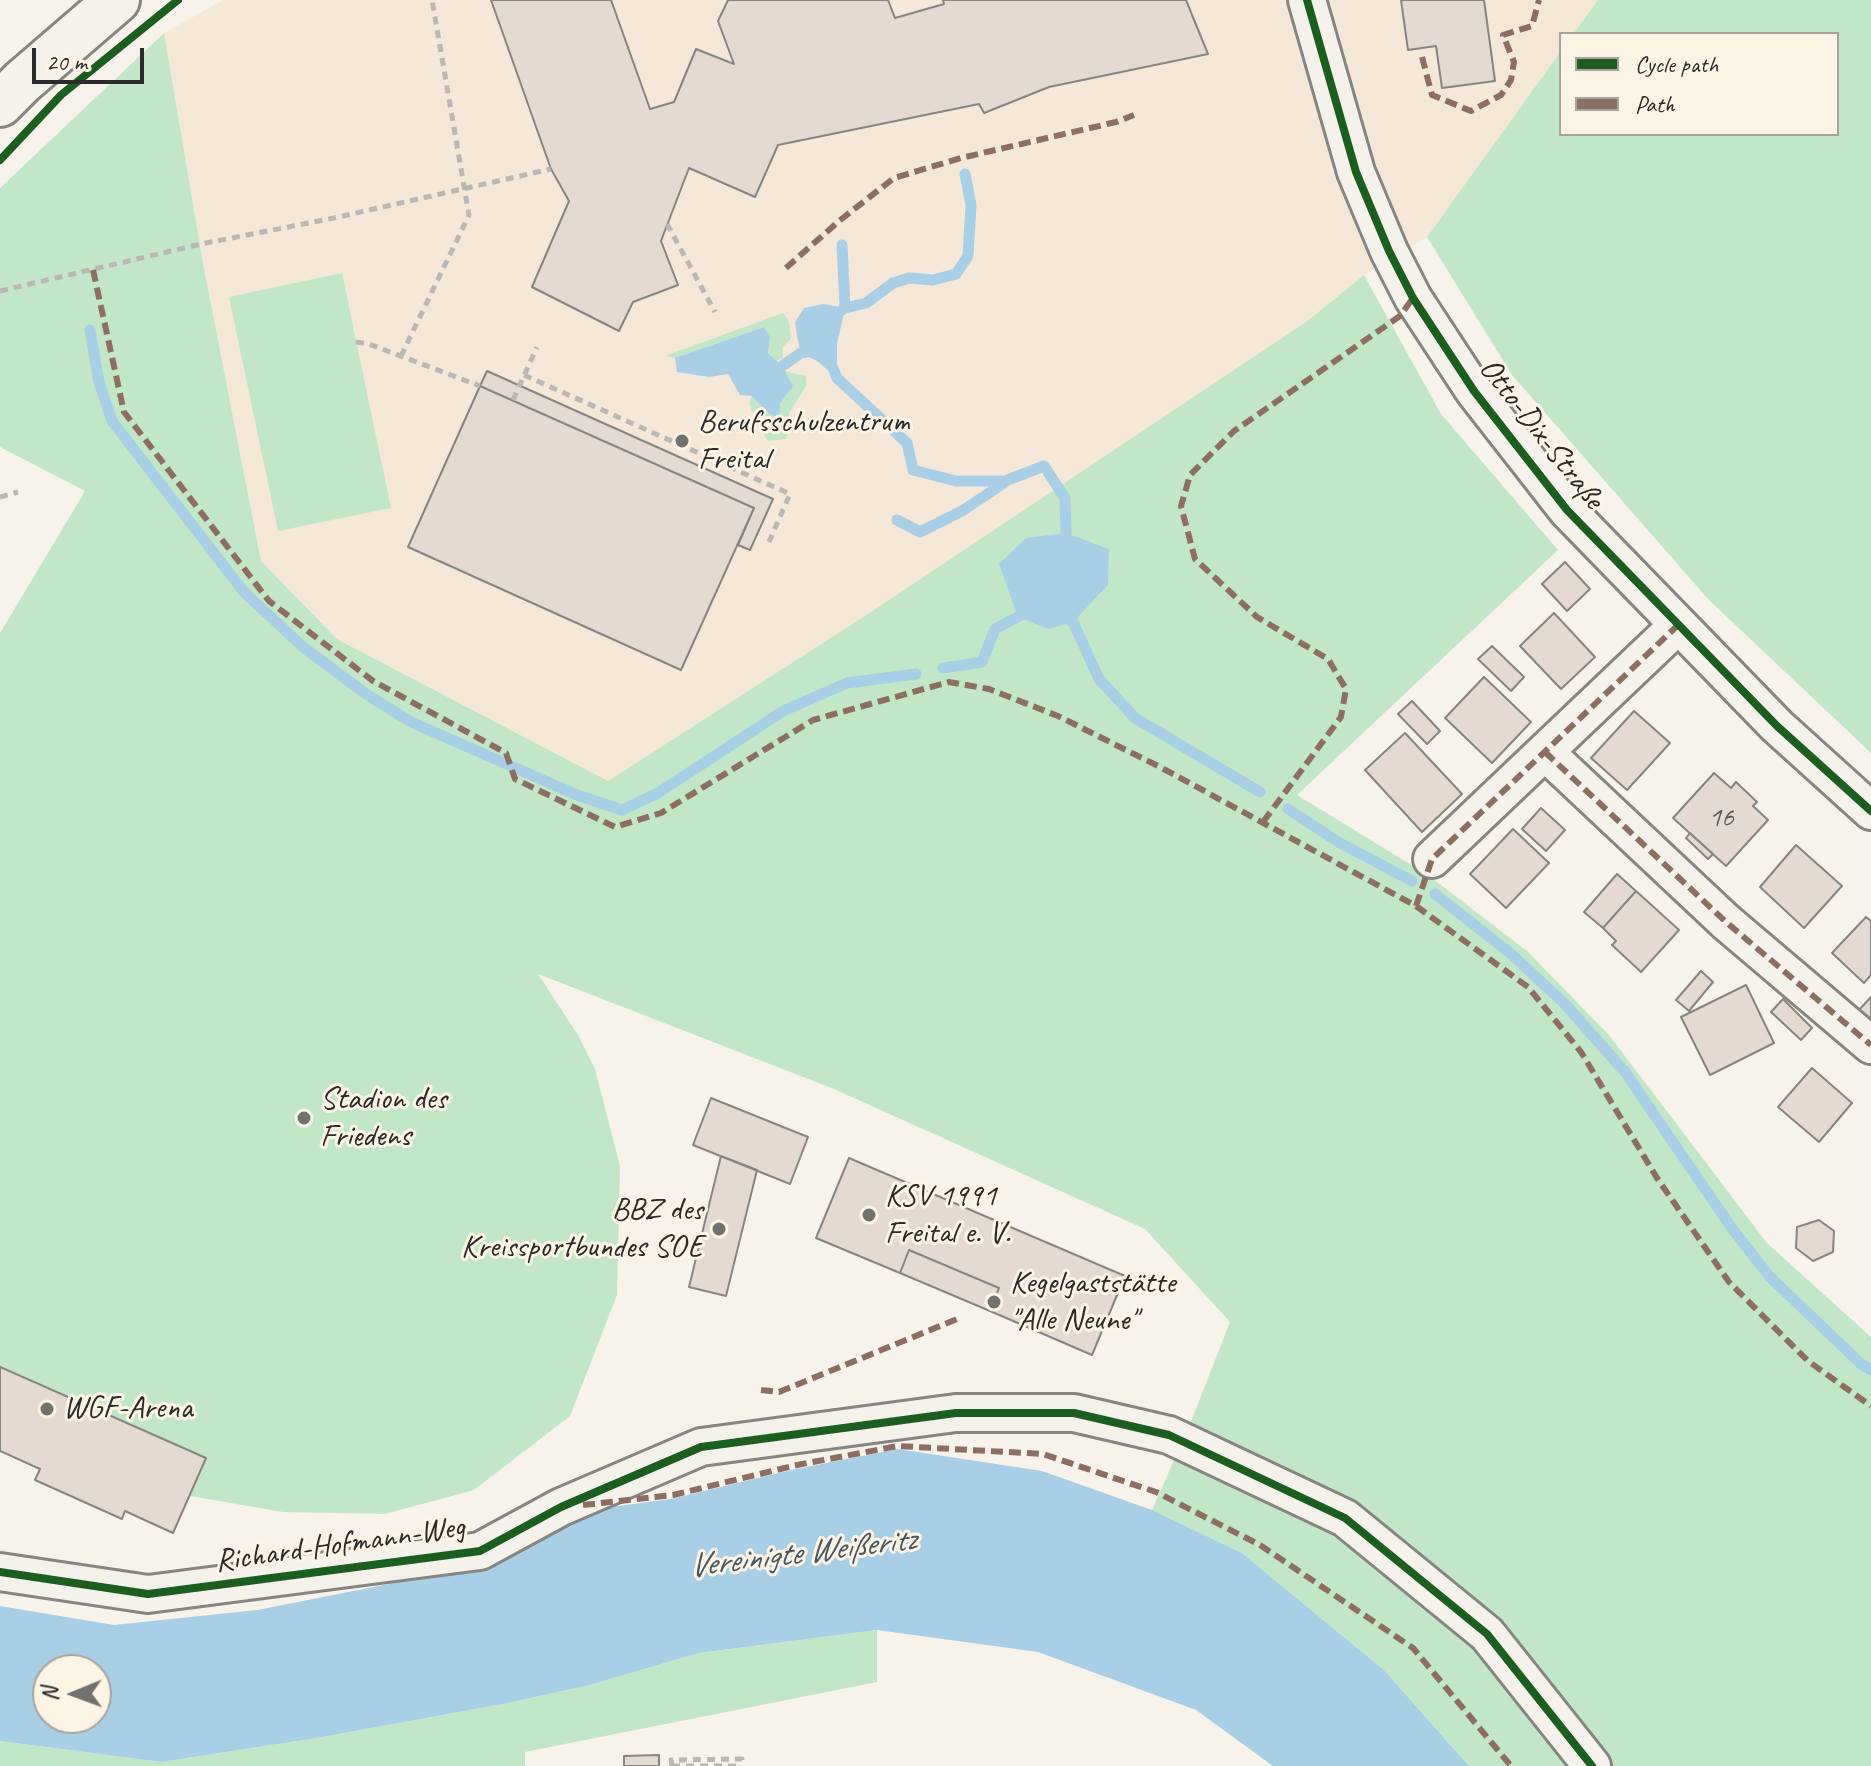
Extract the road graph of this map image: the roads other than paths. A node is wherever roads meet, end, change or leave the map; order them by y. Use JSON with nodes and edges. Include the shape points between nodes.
{"nodes":[{"id":1,"x":117,"y":0,"type":"edge"},
{"id":2,"x":1307,"y":0,"type":"edge"},
{"id":3,"x":0,"y":104,"type":"edge"},
{"id":4,"x":1677,"y":626,"type":"junction"},
{"id":5,"x":1545,"y":752,"type":"junction"},
{"id":6,"x":1871,"y":811,"type":"edge"},
{"id":7,"x":1432,"y":859,"type":"dead end"},
{"id":8,"x":1871,"y":1045,"type":"edge"},
{"id":9,"x":0,"y":1572,"type":"edge"},
{"id":10,"x":1592,"y":1766,"type":"edge"}],
"edges":[{"from":1,"to":3,"type":"main road"},
{"from":2,"to":4,"type":"street","name":"Otto-Dix-Straße","via":[[1356,172],[1413,298],[1474,391],[1567,510]]},
{"from":4,"to":5,"type":"street"},
{"from":4,"to":6,"type":"street","name":"Otto-Dix-Straße"},
{"from":5,"to":7,"type":"street"},
{"from":5,"to":8,"type":"street","via":[[1726,922]]},
{"from":9,"to":10,"type":"street","name":"Richard-Hofmann-Weg","via":[[148,1594],[480,1551],[561,1507],[701,1447],[956,1413],[1074,1413],[1169,1435],[1345,1518],[1487,1634]]}]}
